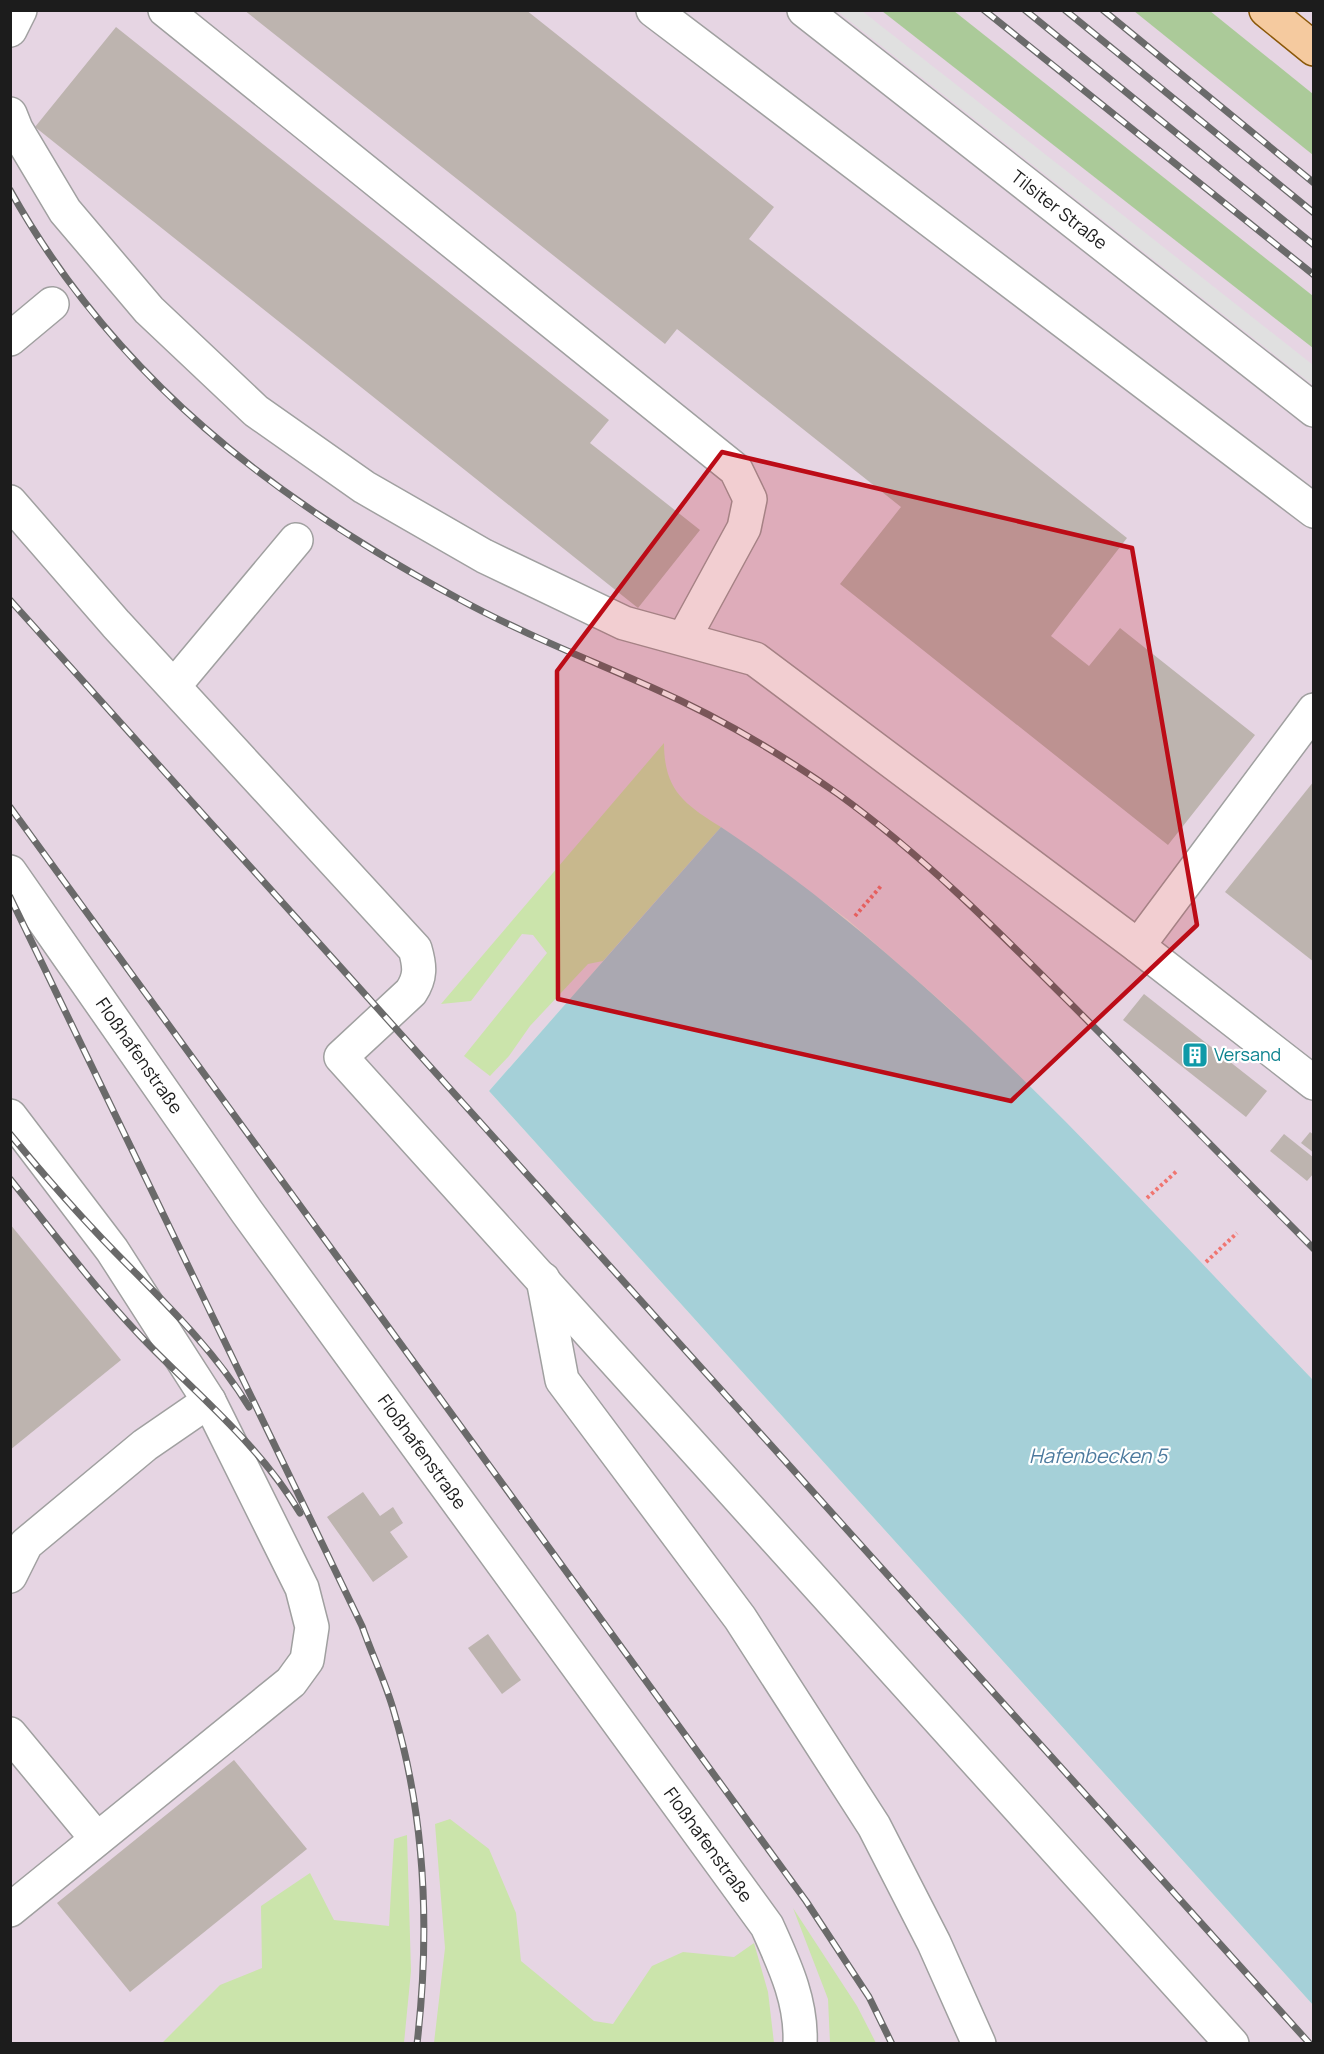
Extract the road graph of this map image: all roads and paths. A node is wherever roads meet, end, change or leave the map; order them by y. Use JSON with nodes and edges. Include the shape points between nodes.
{"nodes":[{"id":1,"x":20,"y":10,"type":"edge"},
{"id":2,"x":165,"y":10,"type":"edge"},
{"id":3,"x":653,"y":10,"type":"edge"},
{"id":4,"x":804,"y":10,"type":"edge"},
{"id":5,"x":1266,"y":10,"type":"edge"},
{"id":6,"x":10,"y":30,"type":"edge"},
{"id":7,"x":1314,"y":49,"type":"edge"},
{"id":8,"x":10,"y":114,"type":"edge"},
{"id":9,"x":52,"y":304,"type":"dead end"},
{"id":10,"x":10,"y":339,"type":"edge"},
{"id":11,"x":1314,"y":410,"type":"edge"},
{"id":12,"x":10,"y":502,"type":"edge"},
{"id":13,"x":1314,"y":511,"type":"edge"},
{"id":14,"x":296,"y":540,"type":"dead end"},
{"id":15,"x":684,"y":638,"type":"junction"},
{"id":16,"x":174,"y":686,"type":"junction"},
{"id":17,"x":1314,"y":710,"type":"edge"},
{"id":18,"x":10,"y":872,"type":"edge"},
{"id":19,"x":881,"y":886,"type":"dead end"},
{"id":20,"x":855,"y":916,"type":"dead end"},
{"id":21,"x":1138,"y":946,"type":"junction"},
{"id":22,"x":1314,"y":1083,"type":"edge"},
{"id":23,"x":10,"y":1116,"type":"edge"},
{"id":24,"x":1178,"y":1170,"type":"dead end"},
{"id":25,"x":1147,"y":1198,"type":"dead end"},
{"id":26,"x":1237,"y":1233,"type":"dead end"},
{"id":27,"x":1206,"y":1262,"type":"dead end"},
{"id":28,"x":543,"y":1279,"type":"junction"},
{"id":29,"x":209,"y":1401,"type":"junction"},
{"id":30,"x":10,"y":1576,"type":"edge"},
{"id":31,"x":10,"y":1734,"type":"edge"},
{"id":32,"x":97,"y":1839,"type":"junction"},
{"id":33,"x":10,"y":1910,"type":"edge"},
{"id":34,"x":800,"y":2043,"type":"edge"},
{"id":35,"x":979,"y":2043,"type":"edge"},
{"id":36,"x":1232,"y":2043,"type":"edge"}],
"edges":[{"from":1,"to":6,"type":"street"},
{"from":2,"to":15,"type":"street","via":[[736,470],[750,499],[744,528]]},
{"from":3,"to":13,"type":"street"},
{"from":4,"to":11,"type":"street","name":"Tilsiter Straße"},
{"from":5,"to":7,"type":"main road"},
{"from":8,"to":15,"type":"street","via":[[65,211],[149,310],[256,411],[364,487],[484,556],[624,623]]},
{"from":9,"to":10,"type":"street"},
{"from":12,"to":16,"type":"street"},
{"from":14,"to":16,"type":"street"},
{"from":15,"to":21,"type":"street","via":[[755,659]]},
{"from":16,"to":28,"type":"street","via":[[415,949],[420,965],[418,982],[341,1057]]},
{"from":17,"to":21,"type":"street"},
{"from":18,"to":34,"type":"street","name":"Floßhafenstraße","via":[[254,1222],[767,1926],[789,1976],[801,2022]]},
{"from":19,"to":20,"type":"path"},
{"from":21,"to":22,"type":"street"},
{"from":23,"to":29,"type":"street","via":[[112,1250]]},
{"from":24,"to":25,"type":"path"},
{"from":26,"to":27,"type":"path"},
{"from":28,"to":35,"type":"street","via":[[562,1380],[740,1618],[874,1826],[934,1943]]},
{"from":28,"to":36,"type":"street"},
{"from":29,"to":30,"type":"street","via":[[145,1445],[26,1544]]},
{"from":29,"to":32,"type":"street","via":[[302,1588],[312,1627],[307,1660],[291,1682]]},
{"from":31,"to":32,"type":"street"},
{"from":32,"to":33,"type":"street"}]}
